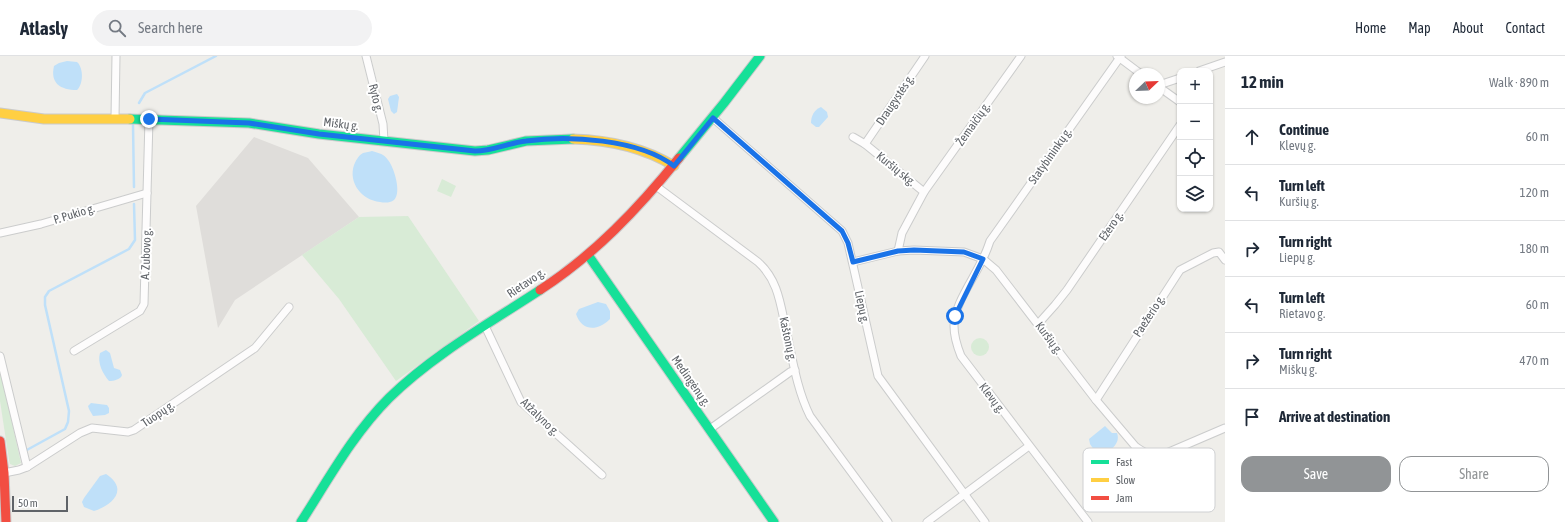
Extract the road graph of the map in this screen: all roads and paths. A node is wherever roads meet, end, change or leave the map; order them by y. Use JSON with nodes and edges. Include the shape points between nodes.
{"nodes":[{"id":1,"x":116,"y":56,"type":"edge"},
{"id":2,"x":366,"y":56,"type":"edge"},
{"id":3,"x":760,"y":56,"type":"edge"},
{"id":4,"x":925,"y":56,"type":"edge"},
{"id":5,"x":1021,"y":56,"type":"edge"},
{"id":6,"x":1119,"y":57,"type":"edge"},
{"id":7,"x":1225,"y":62,"type":"edge"},
{"id":8,"x":1133,"y":68,"type":"edge"},
{"id":9,"x":1208,"y":68,"type":"edge"},
{"id":10,"x":1177,"y":79,"type":"edge"},
{"id":11,"x":1165,"y":84,"type":"edge"},
{"id":12,"x":1165,"y":91,"type":"edge"},
{"id":13,"x":1177,"y":100,"type":"edge"},
{"id":14,"x":0,"y":113,"type":"edge"},
{"id":15,"x":115,"y":118,"type":"junction"},
{"id":16,"x":713,"y":118,"type":"junction"},
{"id":17,"x":149,"y":119,"type":"junction"},
{"id":18,"x":1177,"y":129,"type":"edge"},
{"id":19,"x":853,"y":137,"type":"dead end"},
{"id":20,"x":384,"y":140,"type":"junction"},
{"id":21,"x":865,"y":144,"type":"junction"},
{"id":22,"x":674,"y":166,"type":"junction"},
{"id":23,"x":656,"y":186,"type":"junction"},
{"id":24,"x":147,"y":192,"type":"junction"},
{"id":25,"x":924,"y":192,"type":"junction"},
{"id":26,"x":0,"y":233,"type":"edge"},
{"id":27,"x":898,"y":251,"type":"junction"},
{"id":28,"x":588,"y":255,"type":"junction"},
{"id":29,"x":983,"y":259,"type":"junction"},
{"id":30,"x":1225,"y":260,"type":"edge"},
{"id":31,"x":853,"y":262,"type":"junction"},
{"id":32,"x":289,"y":307,"type":"dead end"},
{"id":33,"x":1038,"y":324,"type":"junction"},
{"id":34,"x":485,"y":326,"type":"junction"},
{"id":35,"x":74,"y":351,"type":"dead end"},
{"id":36,"x":0,"y":356,"type":"edge"},
{"id":37,"x":795,"y":370,"type":"junction"},
{"id":38,"x":1096,"y":400,"type":"junction"},
{"id":39,"x":1225,"y":428,"type":"edge"},
{"id":40,"x":710,"y":429,"type":"junction"},
{"id":41,"x":0,"y":441,"type":"edge"},
{"id":42,"x":1029,"y":446,"type":"junction"},
{"id":43,"x":1138,"y":448,"type":"edge"},
{"id":44,"x":1178,"y":448,"type":"edge"},
{"id":45,"x":27,"y":467,"type":"junction"},
{"id":46,"x":4,"y":472,"type":"junction"},
{"id":47,"x":602,"y":476,"type":"dead end"},
{"id":48,"x":965,"y":495,"type":"junction"},
{"id":49,"x":6,"y":522,"type":"edge"},
{"id":50,"x":301,"y":522,"type":"edge"},
{"id":51,"x":774,"y":522,"type":"edge"},
{"id":52,"x":888,"y":522,"type":"edge"},
{"id":53,"x":927,"y":522,"type":"edge"},
{"id":54,"x":985,"y":522,"type":"edge"},
{"id":55,"x":1088,"y":522,"type":"edge"}],
"edges":[{"from":1,"to":15,"type":"street"},
{"from":2,"to":20,"type":"street","name":"Ryto g."},
{"from":3,"to":16,"type":"street","name":"Rietavo g."},
{"from":4,"to":21,"type":"street","name":"Draugystės g."},
{"from":5,"to":25,"type":"street","name":"Žemaičių g."},
{"from":6,"to":8,"type":"street"},
{"from":6,"to":29,"type":"street","name":"Statybininkų g.","via":[[990,241]]},
{"from":7,"to":9,"type":"street"},
{"from":10,"to":11,"type":"street"},
{"from":12,"to":13,"type":"street"},
{"from":14,"to":15,"type":"street","name":"Miškų g.","via":[[44,119]]},
{"from":15,"to":17,"type":"street","name":"Miškų g."},
{"from":16,"to":22,"type":"street","name":"Rietavo g."},
{"from":16,"to":31,"type":"street","name":"Liepų g.","via":[[842,231]]},
{"from":17,"to":20,"type":"street","name":"Miškų g.","via":[[249,123],[319,134]]},
{"from":17,"to":24,"type":"street","name":"A. Zubovo g."},
{"from":18,"to":33,"type":"street","name":"Ežero g.","via":[[1067,290]]},
{"from":19,"to":21,"type":"street","name":"Kuršių skg."},
{"from":20,"to":22,"type":"street","name":"Miškų g.","via":[[483,151],[524,141],[588,139],[635,148],[661,157]]},
{"from":21,"to":25,"type":"street","name":"Kuršių skg."},
{"from":22,"to":23,"type":"street","name":"Rietavo g."},
{"from":23,"to":28,"type":"street","name":"Rietavo g.","via":[[614,232]]},
{"from":23,"to":37,"type":"street","name":"Kaštonų g.","via":[[765,268],[773,279],[778,294]]},
{"from":24,"to":26,"type":"street","name":"P. Pukio g.","via":[[42,224]]},
{"from":24,"to":35,"type":"street","name":"A. Zubovo g.","via":[[144,304],[140,311]]},
{"from":25,"to":27,"type":"street","name":"Kuršių skg.","via":[[902,234]]},
{"from":27,"to":29,"type":"street","name":"Kuršių g.","via":[[964,252]]},
{"from":27,"to":31,"type":"street","name":"Kuršių g."},
{"from":28,"to":34,"type":"street","name":"Rietavo g."},
{"from":28,"to":40,"type":"street","name":"Medingėnų g."},
{"from":29,"to":33,"type":"street","name":"Kuršių g.","via":[[996,270]]},
{"from":29,"to":42,"type":"street","name":"Klevų g.","via":[[955,316],[956,345],[966,364]]},
{"from":30,"to":38,"type":"street","name":"Paežerio g.","via":[[1219,252],[1213,253],[1180,270]]},
{"from":31,"to":48,"type":"street","name":"Liepų g.","via":[[878,376]]},
{"from":32,"to":45,"type":"street","name":"Tuopų g.","via":[[255,348],[134,430],[128,432],[92,428]]},
{"from":33,"to":38,"type":"street","name":"Kuršių g."},
{"from":34,"to":47,"type":"street","name":"Atžalyno g.","via":[[521,402]]},
{"from":34,"to":50,"type":"street","name":"Rietavo g.","via":[[432,362],[390,397],[359,433]]},
{"from":36,"to":45,"type":"street"},
{"from":37,"to":40,"type":"street"},
{"from":37,"to":52,"type":"street","name":"Kaštonų g.","via":[[802,399],[810,416]]},
{"from":38,"to":43,"type":"street","name":"Kuršių g."},
{"from":39,"to":44,"type":"street","name":"Kuršių g."},
{"from":40,"to":51,"type":"street","name":"Medingėnų g."},
{"from":41,"to":46,"type":"street"},
{"from":42,"to":48,"type":"street"},
{"from":42,"to":55,"type":"street","name":"Klevų g."},
{"from":45,"to":46,"type":"street","name":"Tuopų g."},
{"from":46,"to":49,"type":"street"},
{"from":48,"to":53,"type":"street"},
{"from":48,"to":54,"type":"street","name":"Liepų g."}]}
